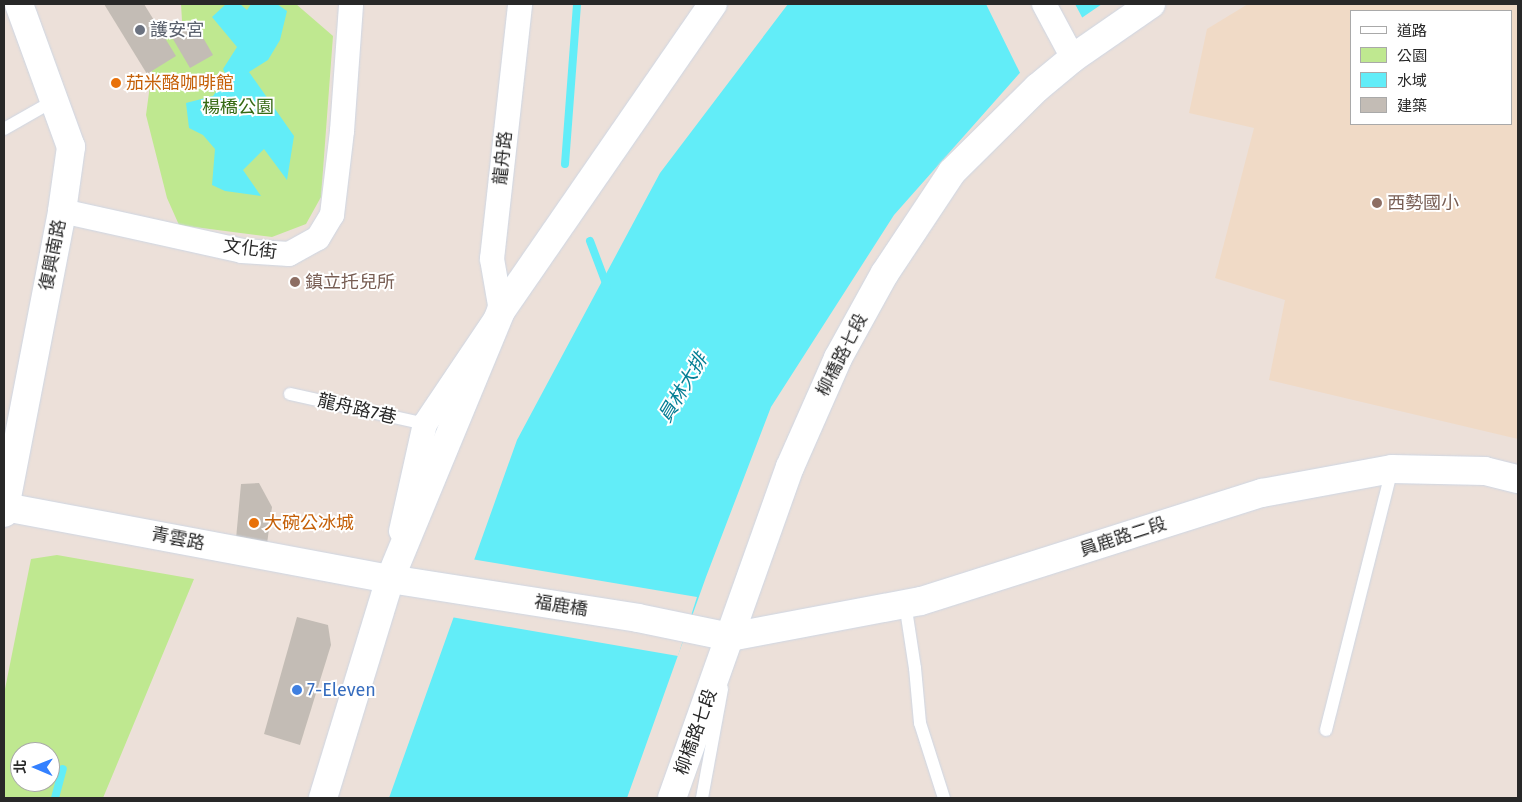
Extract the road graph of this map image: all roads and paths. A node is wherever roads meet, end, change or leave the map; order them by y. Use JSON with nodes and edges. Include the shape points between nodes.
{"nodes":[{"id":1,"x":19,"y":4,"type":"edge"},
{"id":2,"x":520,"y":4,"type":"edge"},
{"id":3,"x":713,"y":4,"type":"edge"},
{"id":4,"x":1044,"y":4,"type":"edge"},
{"id":5,"x":1151,"y":4,"type":"edge"},
{"id":6,"x":346,"y":9,"type":"edge"},
{"id":7,"x":1068,"y":49,"type":"junction"},
{"id":8,"x":55,"y":100,"type":"junction"},
{"id":9,"x":4,"y":129,"type":"edge"},
{"id":10,"x":62,"y":211,"type":"junction"},
{"id":11,"x":501,"y":311,"type":"junction"},
{"id":12,"x":290,"y":394,"type":"dead end"},
{"id":13,"x":425,"y":424,"type":"junction"},
{"id":14,"x":1392,"y":469,"type":"junction"},
{"id":15,"x":1518,"y":478,"type":"edge"},
{"id":16,"x":4,"y":509,"type":"edge"},
{"id":17,"x":390,"y":579,"type":"junction"},
{"id":18,"x":905,"y":604,"type":"junction"},
{"id":19,"x":730,"y":637,"type":"junction"},
{"id":20,"x":1326,"y":730,"type":"dead end"},
{"id":21,"x":323,"y":798,"type":"edge"},
{"id":22,"x":672,"y":798,"type":"edge"},
{"id":23,"x":702,"y":798,"type":"edge"},
{"id":24,"x":944,"y":798,"type":"edge"}],
"edges":[{"from":1,"to":8,"type":"main road","name":"復興南路"},
{"from":2,"to":11,"type":"street","name":"龍舟路","via":[[492,259]]},
{"from":3,"to":11,"type":"main road"},
{"from":4,"to":7,"type":"street"},
{"from":5,"to":7,"type":"main road","name":"柳橋路七段"},
{"from":6,"to":10,"type":"street","name":"文化街","via":[[342,131],[332,215],[318,238],[289,254],[242,251]]},
{"from":7,"to":19,"type":"main road","name":"柳橋路七段","via":[[1037,88],[952,172],[886,273],[838,358],[790,467]]},
{"from":8,"to":9,"type":"lane"},
{"from":8,"to":10,"type":"main road","name":"復興南路","via":[[71,147]]},
{"from":10,"to":16,"type":"main road","name":"復興南路"},
{"from":11,"to":13,"type":"street"},
{"from":11,"to":17,"type":"main road"},
{"from":12,"to":13,"type":"lane","name":"龍舟路7巷"},
{"from":13,"to":17,"type":"street"},
{"from":14,"to":15,"type":"main road","name":"員鹿路二段","via":[[1485,471]]},
{"from":14,"to":18,"type":"main road","name":"員鹿路二段","via":[[1262,493]]},
{"from":14,"to":20,"type":"lane"},
{"from":16,"to":17,"type":"main road","name":"青雲路"},
{"from":17,"to":19,"type":"main road","name":"福鹿橋","via":[[638,618]]},
{"from":17,"to":21,"type":"main road"},
{"from":18,"to":19,"type":"main road","name":"員鹿路二段"},
{"from":18,"to":24,"type":"lane","via":[[920,723]]},
{"from":19,"to":22,"type":"main road","name":"柳橋路七段"},
{"from":19,"to":23,"type":"lane"}]}
